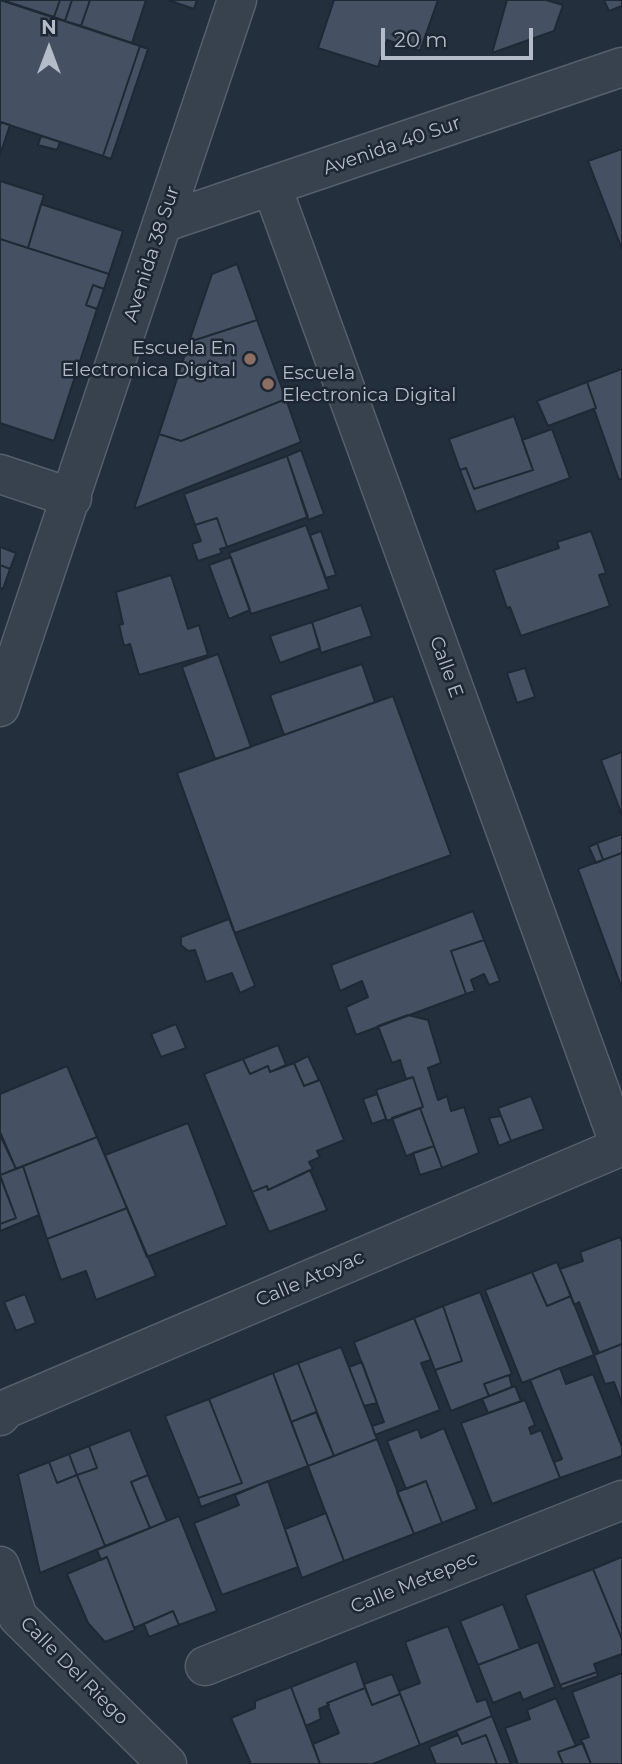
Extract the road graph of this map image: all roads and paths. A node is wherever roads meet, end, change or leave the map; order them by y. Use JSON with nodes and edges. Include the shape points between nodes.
{"nodes":[{"id":1,"x":237,"y":0,"type":"edge"},
{"id":2,"x":622,"y":67,"type":"edge"},
{"id":3,"x":272,"y":187,"type":"junction"},
{"id":4,"x":162,"y":223,"type":"junction"},
{"id":5,"x":0,"y":474,"type":"edge"},
{"id":6,"x":72,"y":498,"type":"junction"},
{"id":7,"x":0,"y":707,"type":"edge"},
{"id":8,"x":621,"y":1146,"type":"edge"},
{"id":9,"x":0,"y":1416,"type":"edge"},
{"id":10,"x":622,"y":1500,"type":"edge"},
{"id":11,"x":0,"y":1566,"type":"edge"},
{"id":12,"x":205,"y":1666,"type":"dead end"},
{"id":13,"x":167,"y":1764,"type":"edge"}],
"edges":[{"from":1,"to":4,"type":"street","name":"Avenida 38 Sur"},
{"from":2,"to":3,"type":"street","name":"Avenida 40 Sur"},
{"from":3,"to":4,"type":"street","name":"Avenida 40 Sur"},
{"from":3,"to":8,"type":"street","name":"Calle E"},
{"from":4,"to":6,"type":"street","name":"Avenida 38 Sur"},
{"from":5,"to":6,"type":"street"},
{"from":6,"to":7,"type":"street","name":"Avenida 38 Sur"},
{"from":8,"to":9,"type":"street","name":"Calle Atoyac","via":[[6,1409]]},
{"from":10,"to":12,"type":"street","name":"Calle Metepec"},
{"from":11,"to":13,"type":"street","name":"Calle Del Riego","via":[[18,1617]]}]}
